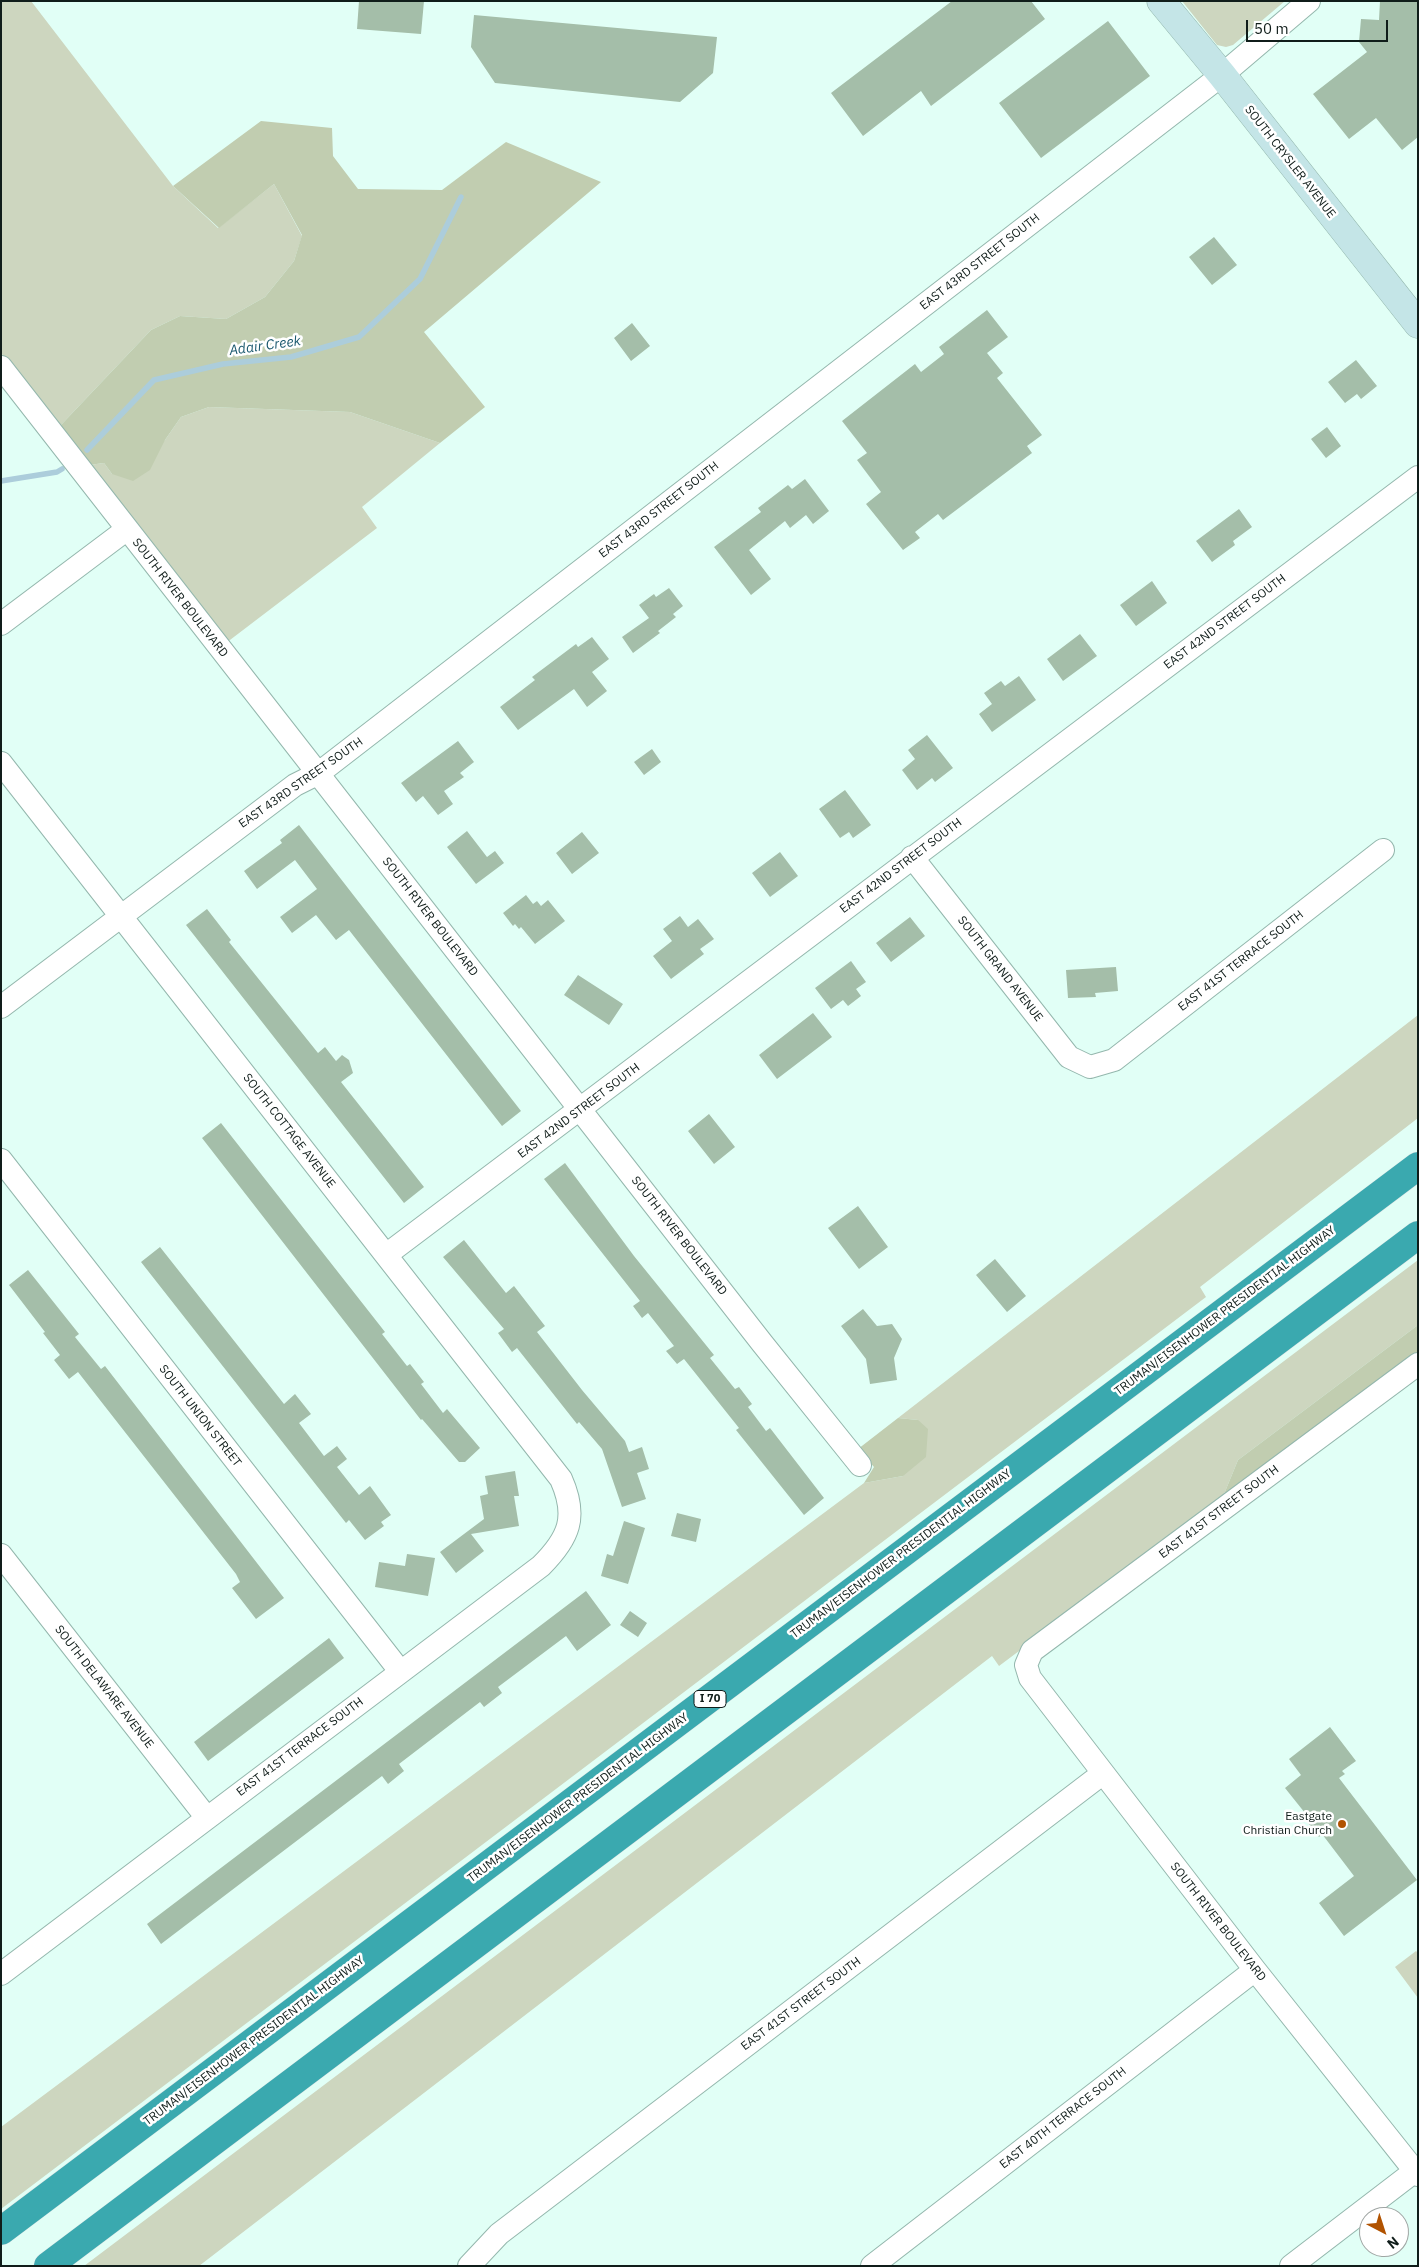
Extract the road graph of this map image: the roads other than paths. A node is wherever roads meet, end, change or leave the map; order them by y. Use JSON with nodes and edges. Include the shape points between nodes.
{"nodes":[{"id":1,"x":1161,"y":1,"type":"edge"},
{"id":2,"x":1309,"y":1,"type":"edge"},
{"id":3,"x":1222,"y":75,"type":"junction"},
{"id":4,"x":1418,"y":324,"type":"edge"},
{"id":5,"x":1,"y":367,"type":"edge"},
{"id":6,"x":1418,"y":477,"type":"edge"},
{"id":7,"x":126,"y":530,"type":"junction"},
{"id":8,"x":1,"y":624,"type":"edge"},
{"id":9,"x":1,"y":763,"type":"edge"},
{"id":10,"x":319,"y":773,"type":"junction"},
{"id":11,"x":1383,"y":850,"type":"dead end"},
{"id":12,"x":912,"y":858,"type":"junction"},
{"id":13,"x":121,"y":916,"type":"junction"},
{"id":14,"x":1,"y":1007,"type":"edge"},
{"id":15,"x":1096,"y":1065,"type":"joint"},
{"id":16,"x":580,"y":1110,"type":"junction"},
{"id":17,"x":1,"y":1160,"type":"edge"},
{"id":18,"x":1418,"y":1166,"type":"edge"},
{"id":19,"x":1418,"y":1236,"type":"edge"},
{"id":20,"x":386,"y":1255,"type":"junction"},
{"id":21,"x":1418,"y":1364,"type":"edge"},
{"id":22,"x":860,"y":1465,"type":"dead end"},
{"id":23,"x":569,"y":1502,"type":"joint"},
{"id":24,"x":1,"y":1555,"type":"edge"},
{"id":25,"x":1026,"y":1665,"type":"joint"},
{"id":26,"x":400,"y":1671,"type":"junction"},
{"id":27,"x":1102,"y":1774,"type":"junction"},
{"id":28,"x":207,"y":1818,"type":"junction"},
{"id":29,"x":5,"y":1963,"type":"edge"},
{"id":30,"x":1255,"y":1970,"type":"junction"},
{"id":31,"x":1416,"y":2173,"type":"edge"},
{"id":32,"x":1,"y":2231,"type":"edge"},
{"id":33,"x":48,"y":2266,"type":"edge"},
{"id":34,"x":469,"y":2266,"type":"edge"},
{"id":35,"x":872,"y":2266,"type":"edge"},
{"id":36,"x":1291,"y":2266,"type":"edge"}],
"edges":[{"from":1,"to":3,"type":"main road","name":"SOUTH CRYSLER AVENUE"},
{"from":2,"to":3,"type":"street","name":"EAST 43RD STREET SOUTH"},
{"from":3,"to":4,"type":"main road","name":"SOUTH CRYSLER AVENUE"},
{"from":3,"to":10,"type":"street","name":"EAST 43RD STREET SOUTH"},
{"from":5,"to":7,"type":"street","name":"SOUTH RIVER BOULEVARD"},
{"from":6,"to":12,"type":"street","name":"EAST 42ND STREET SOUTH"},
{"from":7,"to":8,"type":"street"},
{"from":7,"to":10,"type":"street","name":"SOUTH RIVER BOULEVARD"},
{"from":9,"to":13,"type":"street","name":"SOUTH COTTAGE AVENUE"},
{"from":10,"to":13,"type":"street","name":"EAST 43RD STREET SOUTH","via":[[295,784]]},
{"from":10,"to":16,"type":"street","name":"SOUTH RIVER BOULEVARD"},
{"from":11,"to":15,"type":"street","name":"EAST 41ST TERRACE SOUTH","via":[[1114,1060]]},
{"from":12,"to":15,"type":"street","name":"SOUTH GRAND AVENUE","via":[[1069,1057],[1090,1067]]},
{"from":12,"to":16,"type":"street","name":"EAST 42ND STREET SOUTH"},
{"from":13,"to":14,"type":"street","name":"EAST 43RD STREET SOUTH"},
{"from":13,"to":20,"type":"street","name":"SOUTH COTTAGE AVENUE"},
{"from":16,"to":20,"type":"street","name":"EAST 42ND STREET SOUTH"},
{"from":16,"to":22,"type":"street","name":"SOUTH RIVER BOULEVARD"},
{"from":17,"to":26,"type":"street","name":"SOUTH UNION STREET"},
{"from":18,"to":32,"type":"highway","name":"TRUMAN/EISENHOWER PRESIDENTIAL HIGHWAY","number":"I 70"},
{"from":19,"to":33,"type":"highway"},
{"from":20,"to":23,"type":"street","name":"SOUTH COTTAGE AVENUE","via":[[561,1479]]},
{"from":21,"to":25,"type":"street","name":"EAST 41ST STREET SOUTH","via":[[1032,1651]]},
{"from":23,"to":26,"type":"street","name":"EAST 41ST TERRACE SOUTH","via":[[569,1524],[563,1541],[541,1566]]},
{"from":24,"to":28,"type":"street","name":"SOUTH DELAWARE AVENUE"},
{"from":25,"to":27,"type":"street","name":"SOUTH RIVER BOULEVARD","via":[[1030,1678]]},
{"from":26,"to":28,"type":"street","name":"EAST 41ST TERRACE SOUTH"},
{"from":27,"to":30,"type":"street","name":"SOUTH RIVER BOULEVARD"},
{"from":27,"to":34,"type":"street","name":"EAST 41ST STREET SOUTH","via":[[499,2234]]},
{"from":28,"to":29,"type":"street","name":"EAST 41ST TERRACE SOUTH"},
{"from":30,"to":31,"type":"street","name":"SOUTH RIVER BOULEVARD"},
{"from":30,"to":35,"type":"street","name":"EAST 40TH TERRACE SOUTH"},
{"from":31,"to":36,"type":"street"}]}
